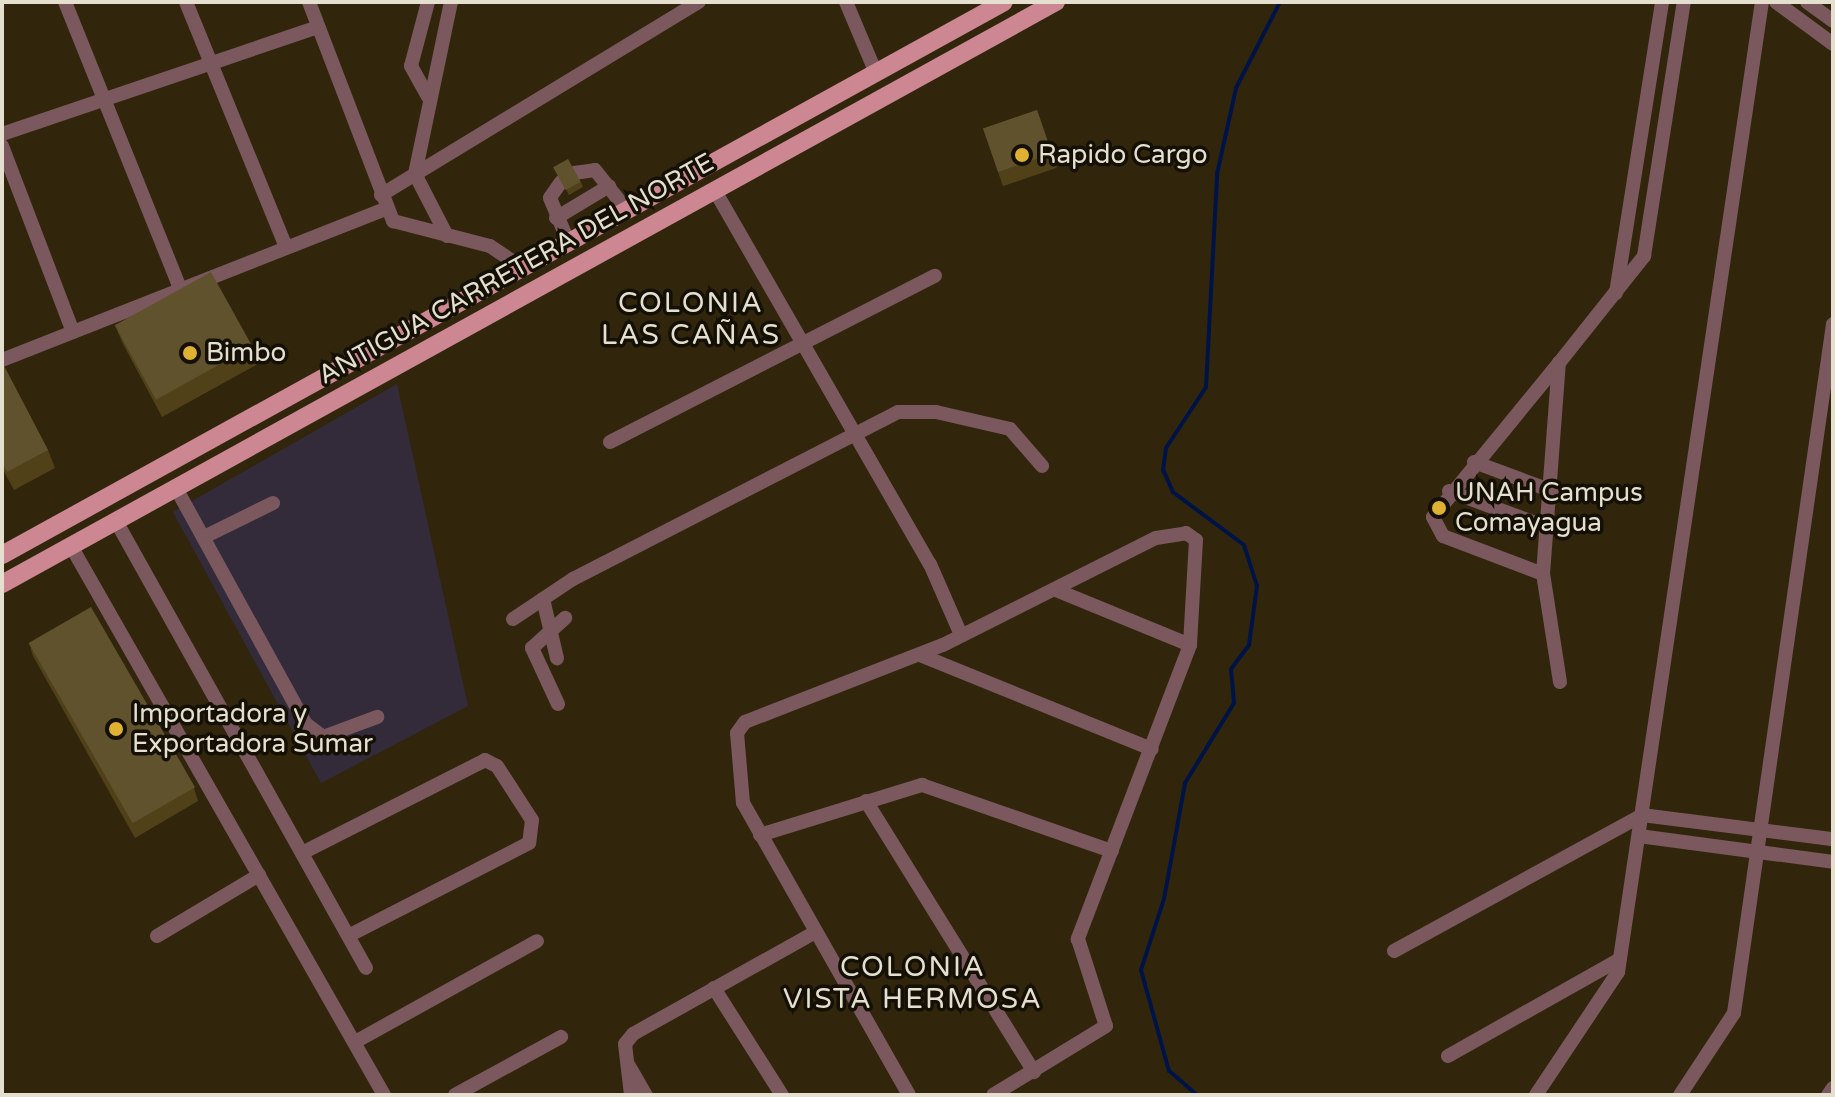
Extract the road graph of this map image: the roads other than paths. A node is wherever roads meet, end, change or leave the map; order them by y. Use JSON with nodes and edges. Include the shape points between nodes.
{"nodes":[{"id":1,"x":65,"y":2,"type":"edge"},
{"id":2,"x":186,"y":2,"type":"edge"},
{"id":3,"x":309,"y":2,"type":"edge"},
{"id":4,"x":428,"y":2,"type":"edge"},
{"id":5,"x":451,"y":2,"type":"edge"},
{"id":6,"x":699,"y":2,"type":"edge"},
{"id":7,"x":846,"y":2,"type":"edge"},
{"id":8,"x":1004,"y":2,"type":"edge"},
{"id":9,"x":1056,"y":2,"type":"edge"},
{"id":10,"x":1762,"y":2,"type":"edge"},
{"id":11,"x":1776,"y":2,"type":"edge"},
{"id":12,"x":1807,"y":2,"type":"edge"},
{"id":13,"x":1661,"y":8,"type":"edge"},
{"id":14,"x":1683,"y":10,"type":"edge"},
{"id":15,"x":1833,"y":21,"type":"edge"},
{"id":16,"x":318,"y":27,"type":"junction"},
{"id":17,"x":1833,"y":44,"type":"edge"},
{"id":18,"x":211,"y":63,"type":"junction"},
{"id":19,"x":876,"y":73,"type":"junction"},
{"id":20,"x":1653,"y":88,"type":"junction"},
{"id":21,"x":1675,"y":91,"type":"junction"},
{"id":22,"x":428,"y":97,"type":"junction"},
{"id":23,"x":103,"y":100,"type":"junction"},
{"id":24,"x":2,"y":134,"type":"edge"},
{"id":25,"x":2,"y":146,"type":"edge"},
{"id":26,"x":574,"y":173,"type":"edge"},
{"id":27,"x":415,"y":174,"type":"junction"},
{"id":28,"x":561,"y":182,"type":"edge"},
{"id":29,"x":609,"y":186,"type":"junction"},
{"id":30,"x":714,"y":189,"type":"junction"},
{"id":31,"x":383,"y":202,"type":"junction"},
{"id":32,"x":626,"y":209,"type":"junction"},
{"id":33,"x":556,"y":218,"type":"junction"},
{"id":34,"x":447,"y":236,"type":"junction"},
{"id":35,"x":568,"y":241,"type":"junction"},
{"id":36,"x":286,"y":247,"type":"junction"},
{"id":37,"x":523,"y":268,"type":"junction"},
{"id":38,"x":935,"y":276,"type":"dead end"},
{"id":39,"x":180,"y":288,"type":"junction"},
{"id":40,"x":1616,"y":293,"type":"junction"},
{"id":41,"x":1833,"y":324,"type":"edge"},
{"id":42,"x":73,"y":332,"type":"junction"},
{"id":43,"x":802,"y":340,"type":"junction"},
{"id":44,"x":2,"y":360,"type":"edge"},
{"id":45,"x":1559,"y":363,"type":"junction"},
{"id":46,"x":856,"y":433,"type":"junction"},
{"id":47,"x":610,"y":442,"type":"dead end"},
{"id":48,"x":1474,"y":462,"type":"junction"},
{"id":49,"x":1042,"y":466,"type":"dead end"},
{"id":50,"x":176,"y":488,"type":"junction"},
{"id":51,"x":1449,"y":491,"type":"junction"},
{"id":52,"x":1552,"y":491,"type":"junction"},
{"id":53,"x":273,"y":503,"type":"dead end"},
{"id":54,"x":116,"y":521,"type":"junction"},
{"id":55,"x":1549,"y":528,"type":"junction"},
{"id":56,"x":204,"y":537,"type":"junction"},
{"id":57,"x":71,"y":546,"type":"junction"},
{"id":58,"x":2,"y":555,"type":"edge"},
{"id":59,"x":1543,"y":574,"type":"junction"},
{"id":60,"x":2,"y":584,"type":"edge"},
{"id":61,"x":1056,"y":590,"type":"junction"},
{"id":62,"x":543,"y":599,"type":"junction"},
{"id":63,"x":565,"y":618,"type":"dead end"},
{"id":64,"x":513,"y":619,"type":"dead end"},
{"id":65,"x":551,"y":629,"type":"junction"},
{"id":66,"x":961,"y":635,"type":"junction"},
{"id":67,"x":1190,"y":645,"type":"junction"},
{"id":68,"x":920,"y":655,"type":"junction"},
{"id":69,"x":557,"y":658,"type":"dead end"},
{"id":70,"x":1560,"y":682,"type":"dead end"},
{"id":71,"x":558,"y":704,"type":"dead end"},
{"id":72,"x":377,"y":717,"type":"dead end"},
{"id":73,"x":1152,"y":749,"type":"junction"},
{"id":74,"x":866,"y":801,"type":"junction"},
{"id":75,"x":1642,"y":815,"type":"junction"},
{"id":76,"x":1760,"y":830,"type":"junction"},
{"id":77,"x":760,"y":835,"type":"junction"},
{"id":78,"x":1639,"y":836,"type":"junction"},
{"id":79,"x":1833,"y":839,"type":"edge"},
{"id":80,"x":1112,"y":851,"type":"junction"},
{"id":81,"x":304,"y":852,"type":"junction"},
{"id":82,"x":1757,"y":852,"type":"junction"},
{"id":83,"x":1833,"y":862,"type":"edge"},
{"id":84,"x":259,"y":875,"type":"junction"},
{"id":85,"x":812,"y":934,"type":"junction"},
{"id":86,"x":350,"y":935,"type":"junction"},
{"id":87,"x":157,"y":936,"type":"dead end"},
{"id":88,"x":537,"y":941,"type":"dead end"},
{"id":89,"x":1394,"y":951,"type":"dead end"},
{"id":90,"x":1620,"y":959,"type":"junction"},
{"id":91,"x":366,"y":968,"type":"dead end"},
{"id":92,"x":714,"y":988,"type":"junction"},
{"id":93,"x":561,"y":1037,"type":"dead end"},
{"id":94,"x":355,"y":1042,"type":"junction"},
{"id":95,"x":1448,"y":1056,"type":"dead end"},
{"id":96,"x":625,"y":1059,"type":"junction"},
{"id":97,"x":1034,"y":1072,"type":"junction"},
{"id":98,"x":1833,"y":1088,"type":"edge"},
{"id":99,"x":384,"y":1095,"type":"edge"},
{"id":100,"x":455,"y":1095,"type":"edge"},
{"id":101,"x":631,"y":1095,"type":"edge"},
{"id":102,"x":646,"y":1095,"type":"edge"},
{"id":103,"x":782,"y":1095,"type":"edge"},
{"id":104,"x":909,"y":1095,"type":"edge"},
{"id":105,"x":993,"y":1095,"type":"edge"},
{"id":106,"x":1536,"y":1095,"type":"edge"},
{"id":107,"x":1680,"y":1095,"type":"edge"},
{"id":108,"x":1828,"y":1095,"type":"edge"}],
"edges":[{"from":1,"to":23,"type":"street"},
{"from":2,"to":18,"type":"street"},
{"from":3,"to":16,"type":"street"},
{"from":4,"to":22,"type":"street","via":[[411,66]]},
{"from":5,"to":22,"type":"street"},
{"from":6,"to":27,"type":"street"},
{"from":7,"to":19,"type":"street"},
{"from":8,"to":19,"type":"main road","name":"ANTIGUA CARRETERA DEL NORTE"},
{"from":9,"to":30,"type":"main road","name":"ANTIGUA CARRETERA DEL NORTE"},
{"from":10,"to":75,"type":"street"},
{"from":11,"to":17,"type":"street"},
{"from":12,"to":15,"type":"street"},
{"from":13,"to":14,"type":"street"},
{"from":13,"to":20,"type":"street"},
{"from":14,"to":21,"type":"street"},
{"from":16,"to":18,"type":"street"},
{"from":16,"to":31,"type":"street"},
{"from":18,"to":23,"type":"street"},
{"from":18,"to":36,"type":"street"},
{"from":19,"to":32,"type":"main road","name":"ANTIGUA CARRETERA DEL NORTE"},
{"from":20,"to":21,"type":"street"},
{"from":20,"to":40,"type":"street"},
{"from":21,"to":40,"type":"street","via":[[1644,256]]},
{"from":22,"to":27,"type":"street"},
{"from":23,"to":24,"type":"street"},
{"from":23,"to":39,"type":"street"},
{"from":25,"to":42,"type":"street"},
{"from":26,"to":29,"type":"street","via":[[595,170]]},
{"from":27,"to":31,"type":"street"},
{"from":27,"to":34,"type":"street"},
{"from":28,"to":33,"type":"street","via":[[550,198]]},
{"from":29,"to":32,"type":"street"},
{"from":29,"to":33,"type":"street"},
{"from":30,"to":43,"type":"street"},
{"from":30,"to":50,"type":"main road","name":"ANTIGUA CARRETERA DEL NORTE"},
{"from":31,"to":34,"type":"street","via":[[402,227]]},
{"from":31,"to":36,"type":"street"},
{"from":32,"to":35,"type":"main road","name":"ANTIGUA CARRETERA DEL NORTE"},
{"from":33,"to":35,"type":"street"},
{"from":34,"to":37,"type":"street","via":[[501,251]]},
{"from":35,"to":37,"type":"main road","name":"ANTIGUA CARRETERA DEL NORTE"},
{"from":36,"to":39,"type":"street"},
{"from":37,"to":58,"type":"main road","name":"ANTIGUA CARRETERA DEL NORTE"},
{"from":38,"to":43,"type":"street"},
{"from":39,"to":42,"type":"street"},
{"from":40,"to":45,"type":"street"},
{"from":41,"to":76,"type":"street"},
{"from":42,"to":44,"type":"street"},
{"from":43,"to":46,"type":"street"},
{"from":43,"to":47,"type":"street"},
{"from":45,"to":48,"type":"street"},
{"from":45,"to":52,"type":"street"},
{"from":46,"to":49,"type":"street","via":[[898,412],[936,412],[1021,434]]},
{"from":46,"to":62,"type":"street"},
{"from":46,"to":66,"type":"street"},
{"from":48,"to":51,"type":"street"},
{"from":48,"to":52,"type":"street"},
{"from":50,"to":54,"type":"main road","name":"ANTIGUA CARRETERA DEL NORTE"},
{"from":50,"to":56,"type":"street"},
{"from":51,"to":55,"type":"street"},
{"from":51,"to":59,"type":"street","via":[[1433,517],[1437,532]]},
{"from":52,"to":55,"type":"street"},
{"from":53,"to":56,"type":"street"},
{"from":54,"to":57,"type":"main road","name":"ANTIGUA CARRETERA DEL NORTE"},
{"from":54,"to":81,"type":"street"},
{"from":55,"to":59,"type":"street"},
{"from":56,"to":72,"type":"street","via":[[306,724],[323,737]]},
{"from":57,"to":60,"type":"main road","name":"ANTIGUA CARRETERA DEL NORTE"},
{"from":57,"to":84,"type":"street"},
{"from":59,"to":70,"type":"street"},
{"from":61,"to":66,"type":"street"},
{"from":61,"to":67,"type":"street"},
{"from":61,"to":67,"type":"street","via":[[1156,538],[1186,533],[1196,540]]},
{"from":62,"to":64,"type":"street"},
{"from":62,"to":65,"type":"street"},
{"from":63,"to":65,"type":"street"},
{"from":65,"to":69,"type":"street"},
{"from":65,"to":71,"type":"street","via":[[532,648]]},
{"from":66,"to":68,"type":"street"},
{"from":67,"to":73,"type":"street"},
{"from":68,"to":73,"type":"street"},
{"from":68,"to":77,"type":"street","via":[[745,722],[733,750],[736,775]]},
{"from":73,"to":80,"type":"street"},
{"from":74,"to":77,"type":"street"},
{"from":74,"to":80,"type":"street","via":[[922,785]]},
{"from":74,"to":97,"type":"street"},
{"from":75,"to":76,"type":"street"},
{"from":75,"to":78,"type":"street"},
{"from":75,"to":89,"type":"street"},
{"from":76,"to":79,"type":"street"},
{"from":76,"to":82,"type":"street"},
{"from":77,"to":85,"type":"street"},
{"from":78,"to":82,"type":"street"},
{"from":78,"to":90,"type":"street"},
{"from":80,"to":97,"type":"street","via":[[1078,939],[1106,1026]]},
{"from":81,"to":86,"type":"street"},
{"from":81,"to":86,"type":"street","via":[[485,760],[497,766],[532,820],[529,843]]},
{"from":82,"to":83,"type":"street"},
{"from":82,"to":107,"type":"street","via":[[1734,1013]]},
{"from":84,"to":87,"type":"street"},
{"from":84,"to":94,"type":"street"},
{"from":85,"to":92,"type":"street"},
{"from":85,"to":104,"type":"street"},
{"from":86,"to":91,"type":"street"},
{"from":88,"to":94,"type":"street"},
{"from":90,"to":95,"type":"street"},
{"from":90,"to":106,"type":"street","via":[[1609,994]]},
{"from":92,"to":96,"type":"street","via":[[633,1034]]},
{"from":92,"to":103,"type":"street"},
{"from":93,"to":100,"type":"street"},
{"from":94,"to":99,"type":"street"},
{"from":96,"to":101,"type":"street"},
{"from":96,"to":102,"type":"street"},
{"from":97,"to":105,"type":"street"},
{"from":98,"to":108,"type":"street"}]}
